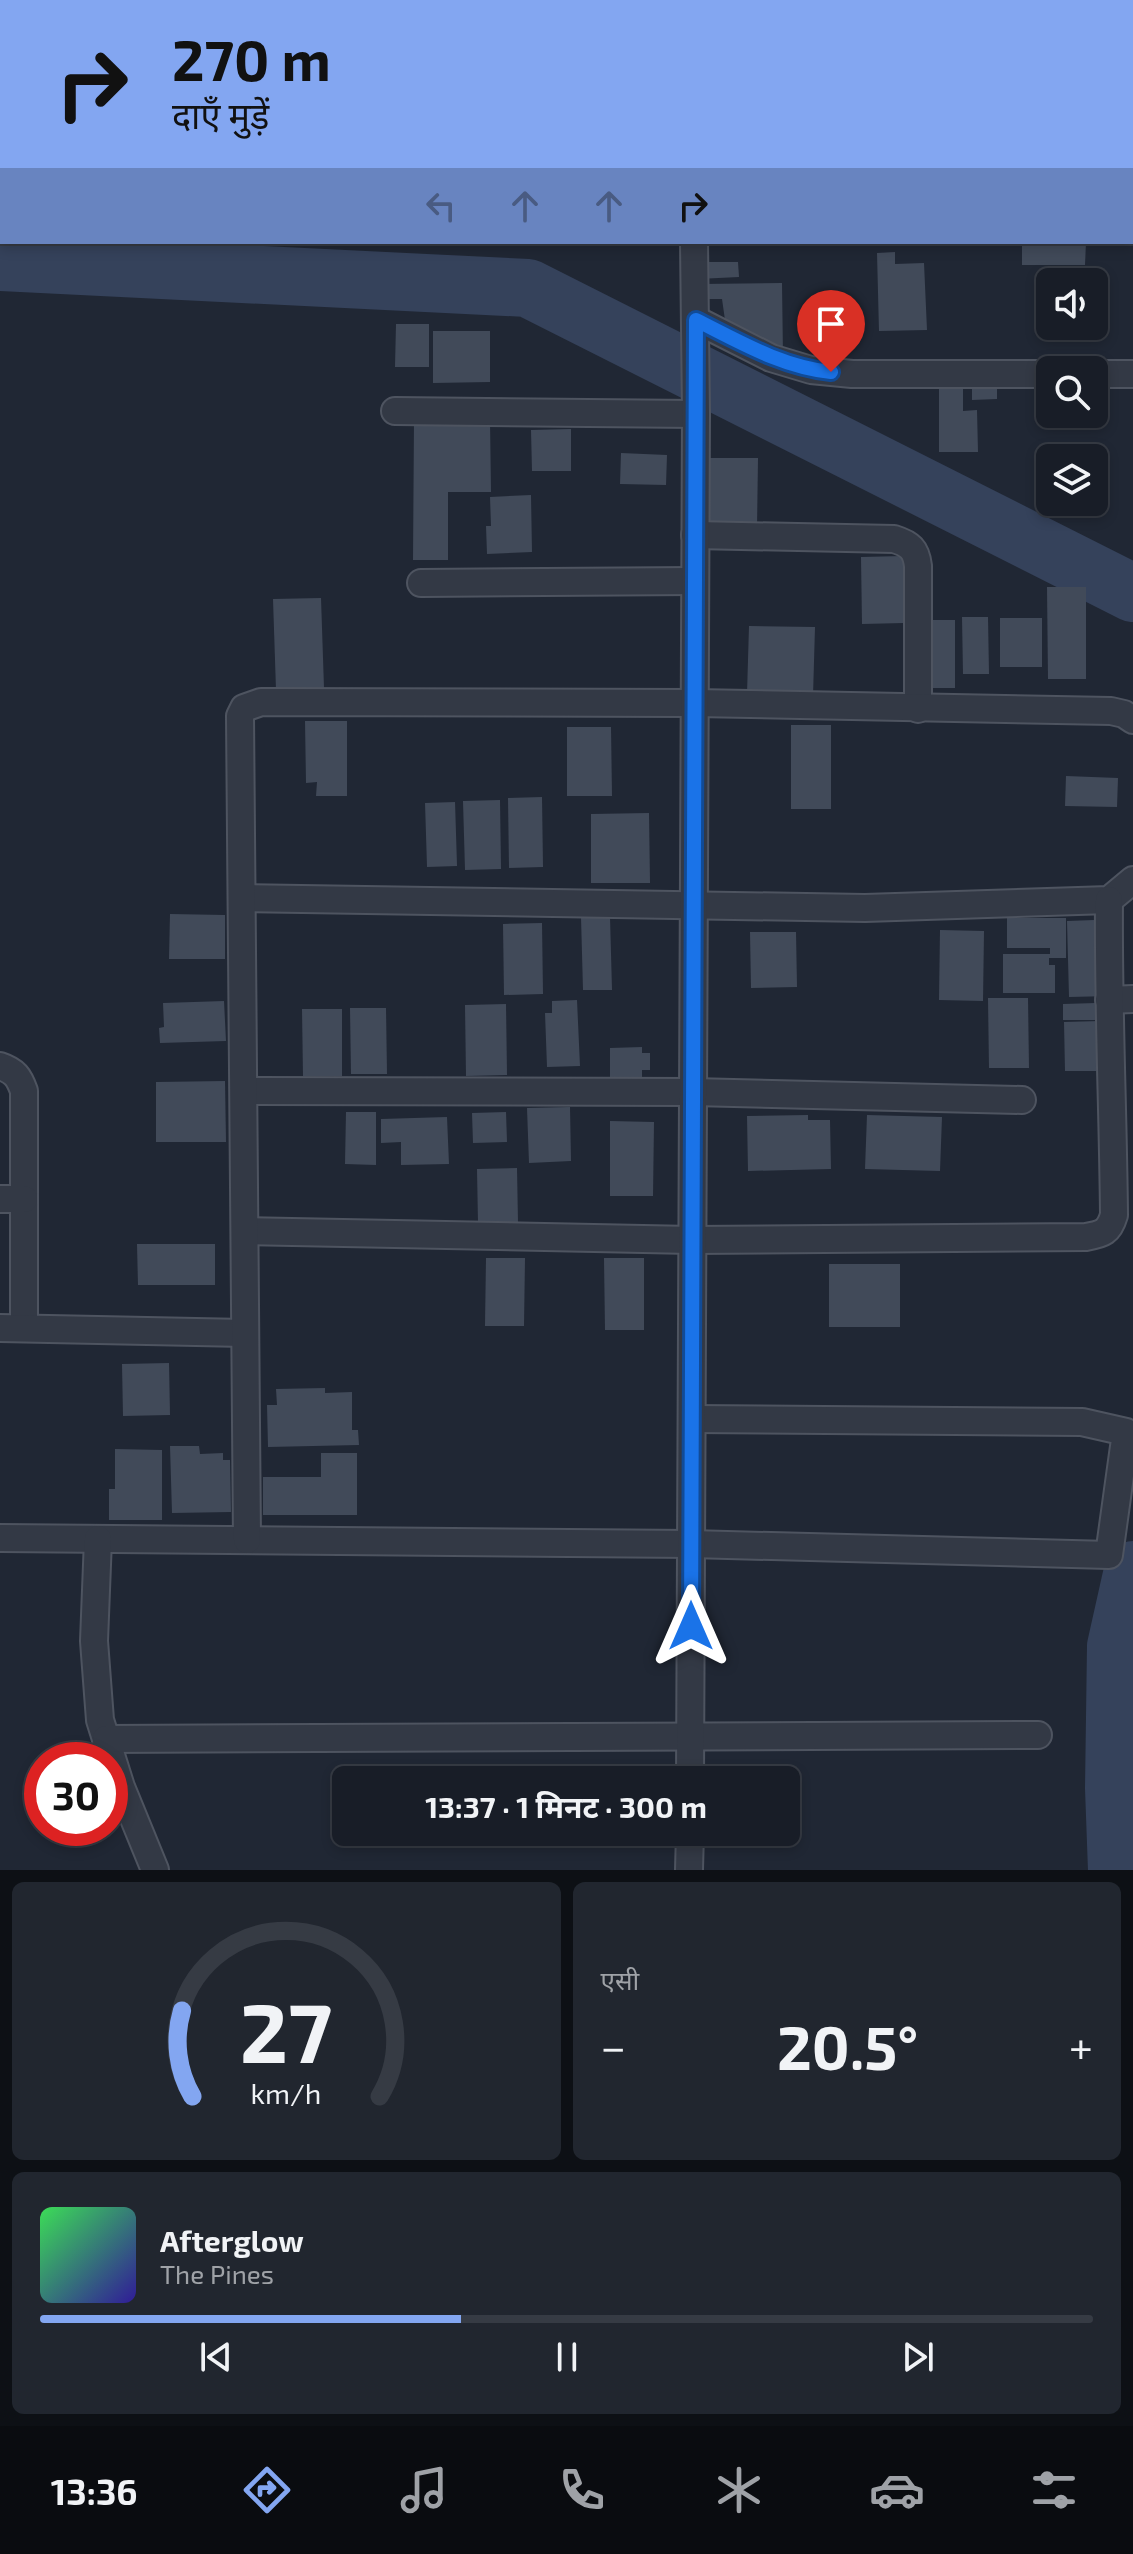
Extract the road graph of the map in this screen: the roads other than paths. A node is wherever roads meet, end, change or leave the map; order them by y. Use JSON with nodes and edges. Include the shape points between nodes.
{"nodes":[{"id":1,"x":694,"y":244,"type":"edge"},
{"id":2,"x":696,"y":326,"type":"junction"},
{"id":3,"x":1036,"y":374,"type":"edge"},
{"id":4,"x":1108,"y":374,"type":"edge"},
{"id":5,"x":1133,"y":374,"type":"edge"},
{"id":6,"x":696,"y":407,"type":"junction"},
{"id":7,"x":395,"y":411,"type":"dead end"},
{"id":8,"x":695,"y":535,"type":"junction"},
{"id":9,"x":695,"y":581,"type":"junction"},
{"id":10,"x":421,"y":583,"type":"dead end"},
{"id":11,"x":695,"y":703,"type":"junction"},
{"id":12,"x":918,"y":709,"type":"junction"},
{"id":13,"x":1133,"y":720,"type":"edge"},
{"id":14,"x":1133,"y":880,"type":"edge"},
{"id":15,"x":242,"y":898,"type":"junction"},
{"id":16,"x":1109,"y":900,"type":"junction"},
{"id":17,"x":694,"y":906,"type":"junction"},
{"id":18,"x":1121,"y":1000,"type":"edge"},
{"id":19,"x":0,"y":1066,"type":"edge"},
{"id":20,"x":244,"y":1091,"type":"junction"},
{"id":21,"x":693,"y":1092,"type":"junction"},
{"id":22,"x":1022,"y":1100,"type":"dead end"},
{"id":23,"x":12,"y":1199,"type":"edge"},
{"id":24,"x":245,"y":1231,"type":"junction"},
{"id":25,"x":692,"y":1240,"type":"junction"},
{"id":26,"x":12,"y":1328,"type":"edge"},
{"id":27,"x":245,"y":1333,"type":"junction"},
{"id":28,"x":692,"y":1419,"type":"junction"},
{"id":29,"x":0,"y":1538,"type":"edge"},
{"id":30,"x":98,"y":1539,"type":"junction"},
{"id":31,"x":247,"y":1540,"type":"junction"},
{"id":32,"x":691,"y":1544,"type":"junction"},
{"id":33,"x":1038,"y":1735,"type":"dead end"},
{"id":34,"x":690,"y":1737,"type":"junction"},
{"id":35,"x":106,"y":1739,"type":"junction"},
{"id":36,"x":690,"y":1766,"type":"edge"},
{"id":37,"x":690,"y":1846,"type":"edge"},
{"id":38,"x":155,"y":1870,"type":"edge"},
{"id":39,"x":689,"y":1870,"type":"edge"}],
"edges":[{"from":1,"to":2,"type":"street"},
{"from":2,"to":3,"type":"street","via":[[811,370]]},
{"from":2,"to":6,"type":"street"},
{"from":4,"to":5,"type":"street"},
{"from":6,"to":7,"type":"street"},
{"from":6,"to":8,"type":"street"},
{"from":8,"to":9,"type":"street"},
{"from":8,"to":12,"type":"street","via":[[894,539],[908,544],[918,566]]},
{"from":9,"to":10,"type":"street"},
{"from":9,"to":11,"type":"street"},
{"from":11,"to":12,"type":"street"},
{"from":11,"to":15,"type":"street","via":[[251,704],[240,716]]},
{"from":11,"to":17,"type":"street"},
{"from":12,"to":13,"type":"street","via":[[1111,711]]},
{"from":14,"to":16,"type":"street"},
{"from":15,"to":17,"type":"street"},
{"from":15,"to":20,"type":"street"},
{"from":16,"to":17,"type":"street","via":[[865,908]]},
{"from":16,"to":18,"type":"street"},
{"from":17,"to":21,"type":"street"},
{"from":18,"to":25,"type":"street","via":[[1112,1041],[1114,1215],[1103,1234]]},
{"from":19,"to":23,"type":"street","via":[[20,1078],[24,1091]]},
{"from":20,"to":21,"type":"street"},
{"from":20,"to":24,"type":"street"},
{"from":21,"to":22,"type":"street"},
{"from":21,"to":25,"type":"street"},
{"from":23,"to":26,"type":"street"},
{"from":24,"to":25,"type":"street"},
{"from":24,"to":27,"type":"street"},
{"from":25,"to":28,"type":"street"},
{"from":26,"to":27,"type":"street"},
{"from":27,"to":31,"type":"street"},
{"from":28,"to":32,"type":"street"},
{"from":28,"to":32,"type":"street","via":[[1082,1422],[1126,1432],[1109,1555]]},
{"from":29,"to":30,"type":"street"},
{"from":30,"to":31,"type":"street"},
{"from":30,"to":35,"type":"street","via":[[94,1641]]},
{"from":31,"to":32,"type":"street"},
{"from":32,"to":34,"type":"street"},
{"from":33,"to":34,"type":"street"},
{"from":34,"to":35,"type":"street"},
{"from":34,"to":36,"type":"street"},
{"from":35,"to":38,"type":"street"},
{"from":37,"to":39,"type":"street"}]}
